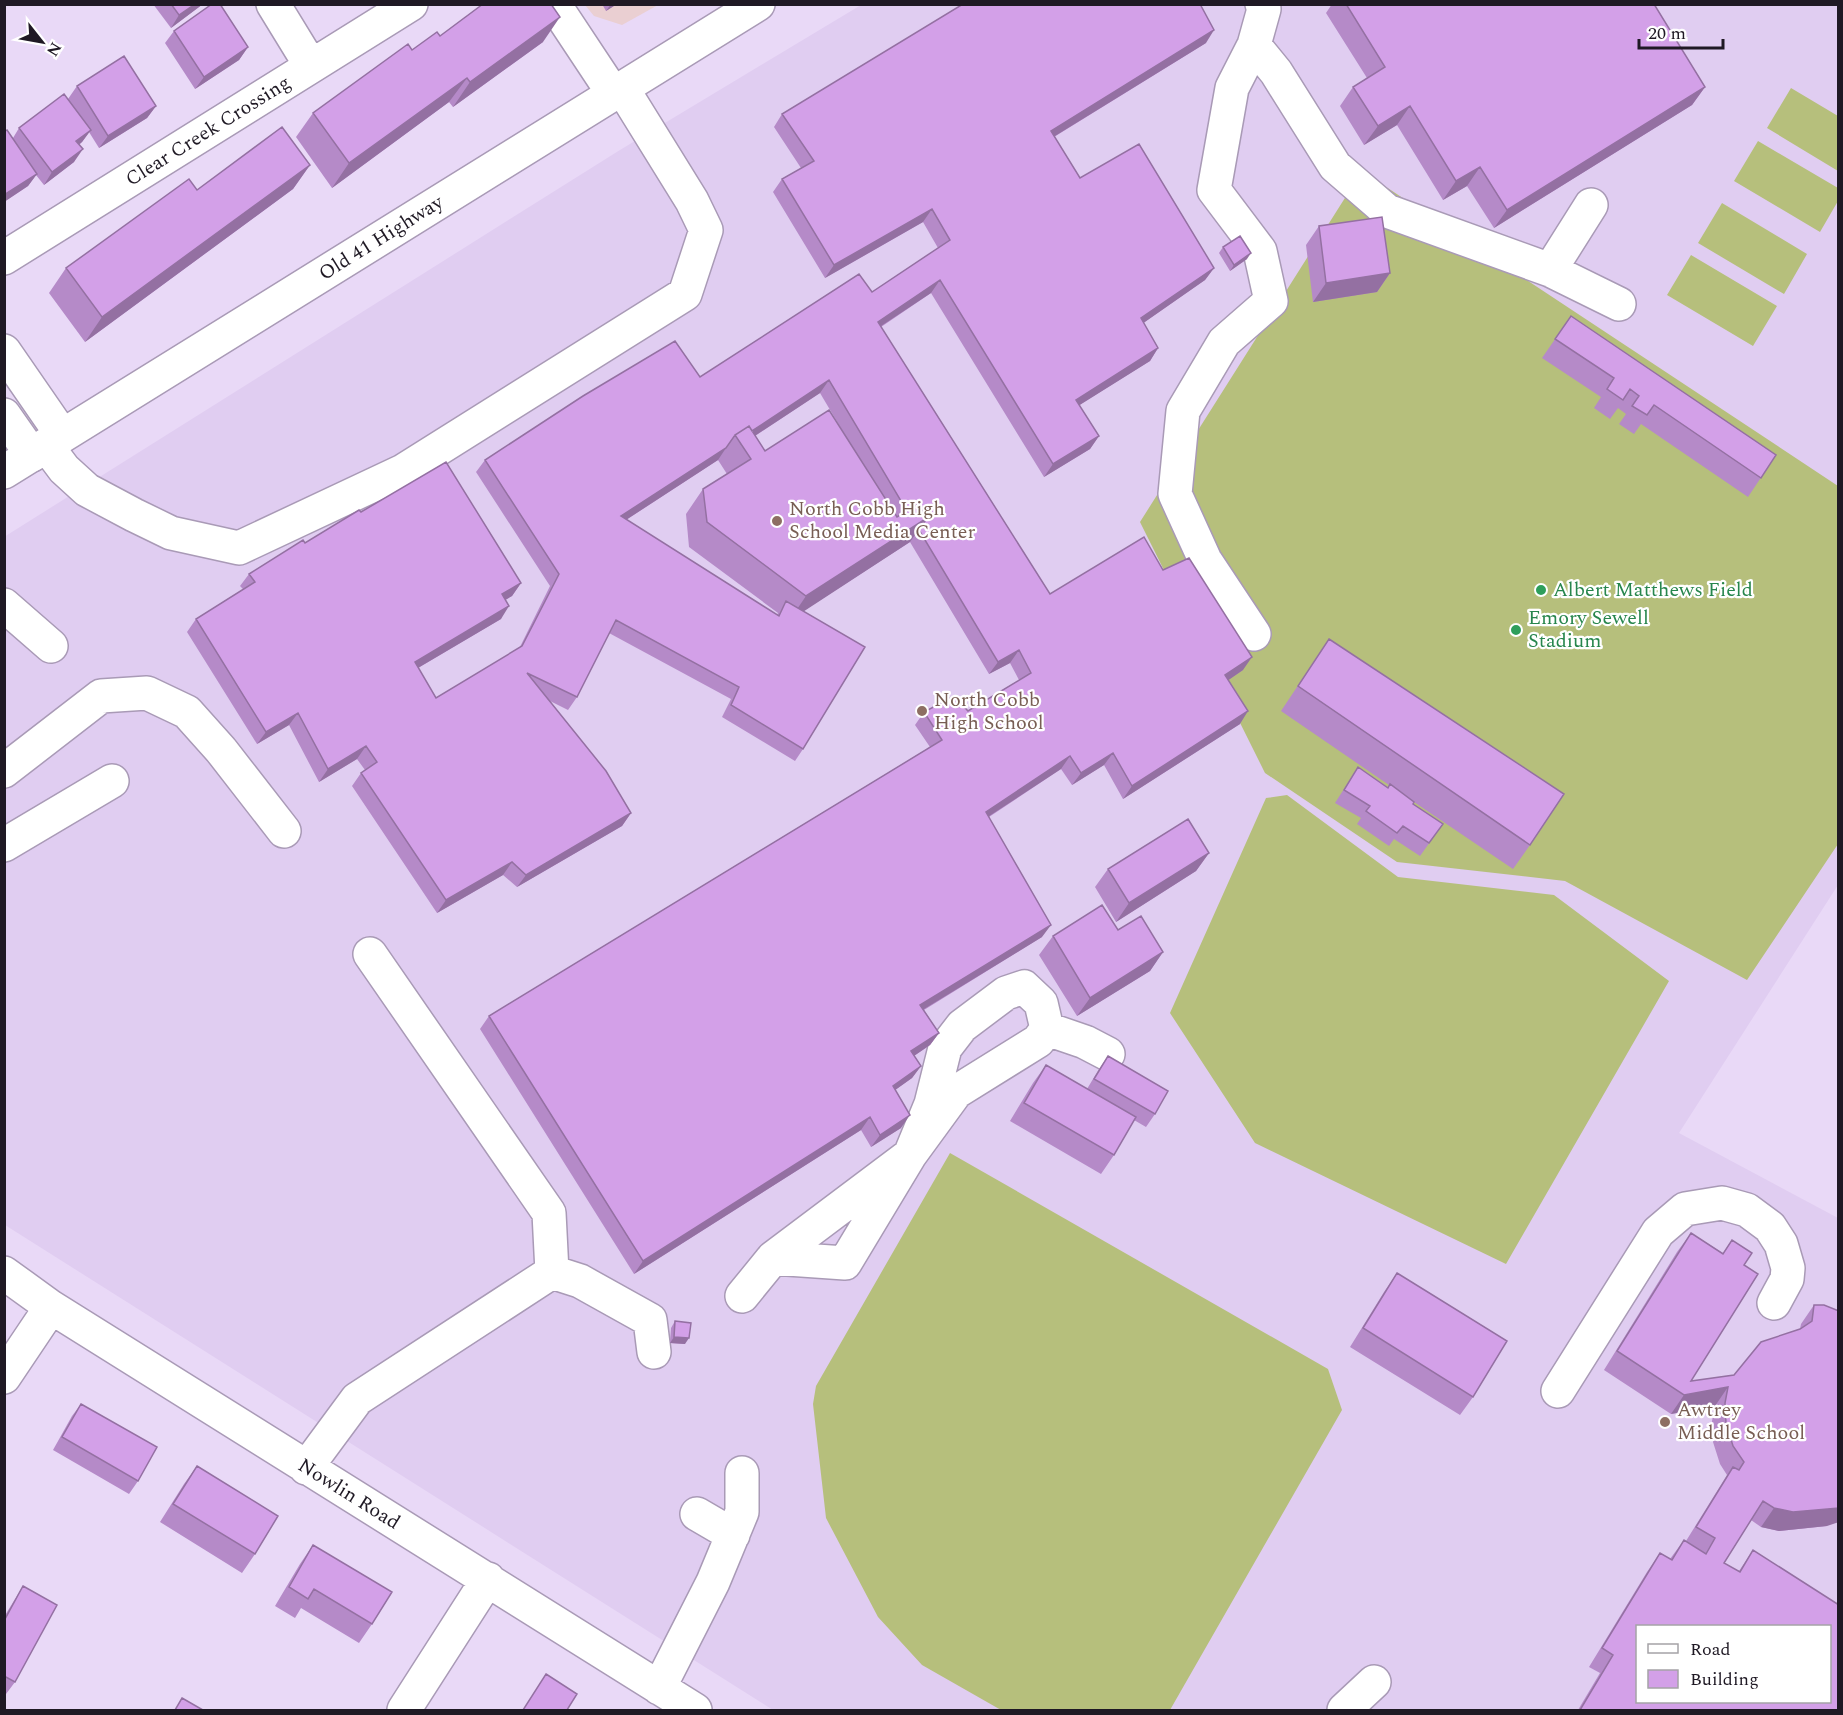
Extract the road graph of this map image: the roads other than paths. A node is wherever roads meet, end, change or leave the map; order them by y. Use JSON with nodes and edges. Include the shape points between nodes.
{"nodes":[{"id":1,"x":273,"y":4,"type":"edge"},
{"id":2,"x":411,"y":4,"type":"edge"},
{"id":3,"x":554,"y":4,"type":"edge"},
{"id":4,"x":758,"y":4,"type":"edge"},
{"id":5,"x":1262,"y":4,"type":"edge"},
{"id":6,"x":1254,"y":45,"type":"junction"},
{"id":7,"x":311,"y":66,"type":"junction"},
{"id":8,"x":618,"y":91,"type":"junction"},
{"id":9,"x":1590,"y":205,"type":"dead end"},
{"id":10,"x":4,"y":258,"type":"edge"},
{"id":11,"x":1550,"y":270,"type":"junction"},
{"id":12,"x":1619,"y":304,"type":"dead end"},
{"id":13,"x":4,"y":351,"type":"edge"},
{"id":14,"x":4,"y":415,"type":"edge"},
{"id":15,"x":47,"y":445,"type":"junction"},
{"id":16,"x":4,"y":472,"type":"edge"},
{"id":17,"x":4,"y":605,"type":"edge"},
{"id":18,"x":1254,"y":634,"type":"dead end"},
{"id":19,"x":51,"y":646,"type":"dead end"},
{"id":20,"x":4,"y":771,"type":"edge"},
{"id":21,"x":112,"y":781,"type":"dead end"},
{"id":22,"x":284,"y":831,"type":"dead end"},
{"id":23,"x":4,"y":845,"type":"edge"},
{"id":24,"x":370,"y":954,"type":"dead end"},
{"id":25,"x":1047,"y":1029,"type":"junction"},
{"id":26,"x":1108,"y":1054,"type":"edge"},
{"id":27,"x":910,"y":1155,"type":"junction"},
{"id":28,"x":773,"y":1258,"type":"junction"},
{"id":29,"x":552,"y":1272,"type":"junction"},
{"id":30,"x":4,"y":1273,"type":"edge"},
{"id":31,"x":742,"y":1296,"type":"dead end"},
{"id":32,"x":1774,"y":1303,"type":"dead end"},
{"id":33,"x":51,"y":1307,"type":"junction"},
{"id":34,"x":654,"y":1352,"type":"dead end"},
{"id":35,"x":4,"y":1377,"type":"edge"},
{"id":36,"x":1558,"y":1391,"type":"dead end"},
{"id":37,"x":306,"y":1468,"type":"junction"},
{"id":38,"x":741,"y":1473,"type":"dead end"},
{"id":39,"x":697,"y":1514,"type":"dead end"},
{"id":40,"x":733,"y":1535,"type":"junction"},
{"id":41,"x":488,"y":1580,"type":"junction"},
{"id":42,"x":1374,"y":1682,"type":"dead end"},
{"id":43,"x":659,"y":1688,"type":"junction"},
{"id":44,"x":404,"y":1710,"type":"edge"},
{"id":45,"x":695,"y":1710,"type":"edge"},
{"id":46,"x":1344,"y":1710,"type":"edge"}],
"edges":[{"from":1,"to":7,"type":"street"},
{"from":2,"to":7,"type":"street","name":"Clear Creek Crossing"},
{"from":3,"to":8,"type":"street"},
{"from":4,"to":8,"type":"street","name":"Old 41 Highway"},
{"from":5,"to":6,"type":"street"},
{"from":6,"to":11,"type":"street","via":[[1276,72],[1335,166],[1387,211]]},
{"from":6,"to":18,"type":"street","via":[[1232,88],[1214,190],[1260,251],[1271,302],[1224,342],[1183,411],[1175,494],[1205,560]]},
{"from":7,"to":10,"type":"street","name":"Clear Creek Crossing"},
{"from":8,"to":15,"type":"street","name":"Old 41 Highway"},
{"from":8,"to":15,"type":"street","via":[[692,201],[706,230],[684,294],[403,471],[239,548],[171,533],[87,490],[64,469]]},
{"from":9,"to":11,"type":"street"},
{"from":11,"to":12,"type":"street"},
{"from":13,"to":15,"type":"street"},
{"from":14,"to":15,"type":"street"},
{"from":15,"to":16,"type":"street","name":"Old 41 Highway"},
{"from":17,"to":19,"type":"street"},
{"from":20,"to":22,"type":"street","via":[[101,696],[147,693],[187,712]]},
{"from":21,"to":23,"type":"street"},
{"from":24,"to":29,"type":"street","via":[[549,1213]]},
{"from":25,"to":26,"type":"street"},
{"from":25,"to":27,"type":"street","via":[[1038,1041],[956,1092]]},
{"from":25,"to":27,"type":"street","via":[[1041,1003],[1024,987],[1006,993],[962,1026],[945,1048],[931,1104]]},
{"from":27,"to":28,"type":"street"},
{"from":27,"to":28,"type":"street","via":[[845,1263]]},
{"from":28,"to":31,"type":"street"},
{"from":29,"to":34,"type":"street","via":[[580,1281],[650,1320]]},
{"from":29,"to":37,"type":"street","via":[[357,1400]]},
{"from":30,"to":33,"type":"street","name":"Nowlin Road"},
{"from":32,"to":36,"type":"street","via":[[1787,1279],[1788,1268],[1781,1244],[1770,1227],[1747,1210],[1722,1203],[1685,1209],[1658,1232]]},
{"from":33,"to":35,"type":"street"},
{"from":33,"to":37,"type":"street","name":"Nowlin Road"},
{"from":37,"to":41,"type":"street","name":"Nowlin Road"},
{"from":38,"to":40,"type":"street","via":[[742,1512]]},
{"from":39,"to":40,"type":"street"},
{"from":40,"to":43,"type":"street"},
{"from":41,"to":43,"type":"street","name":"Nowlin Road"},
{"from":41,"to":44,"type":"street"},
{"from":42,"to":46,"type":"street"},
{"from":43,"to":45,"type":"street","name":"Nowlin Road"}]}
